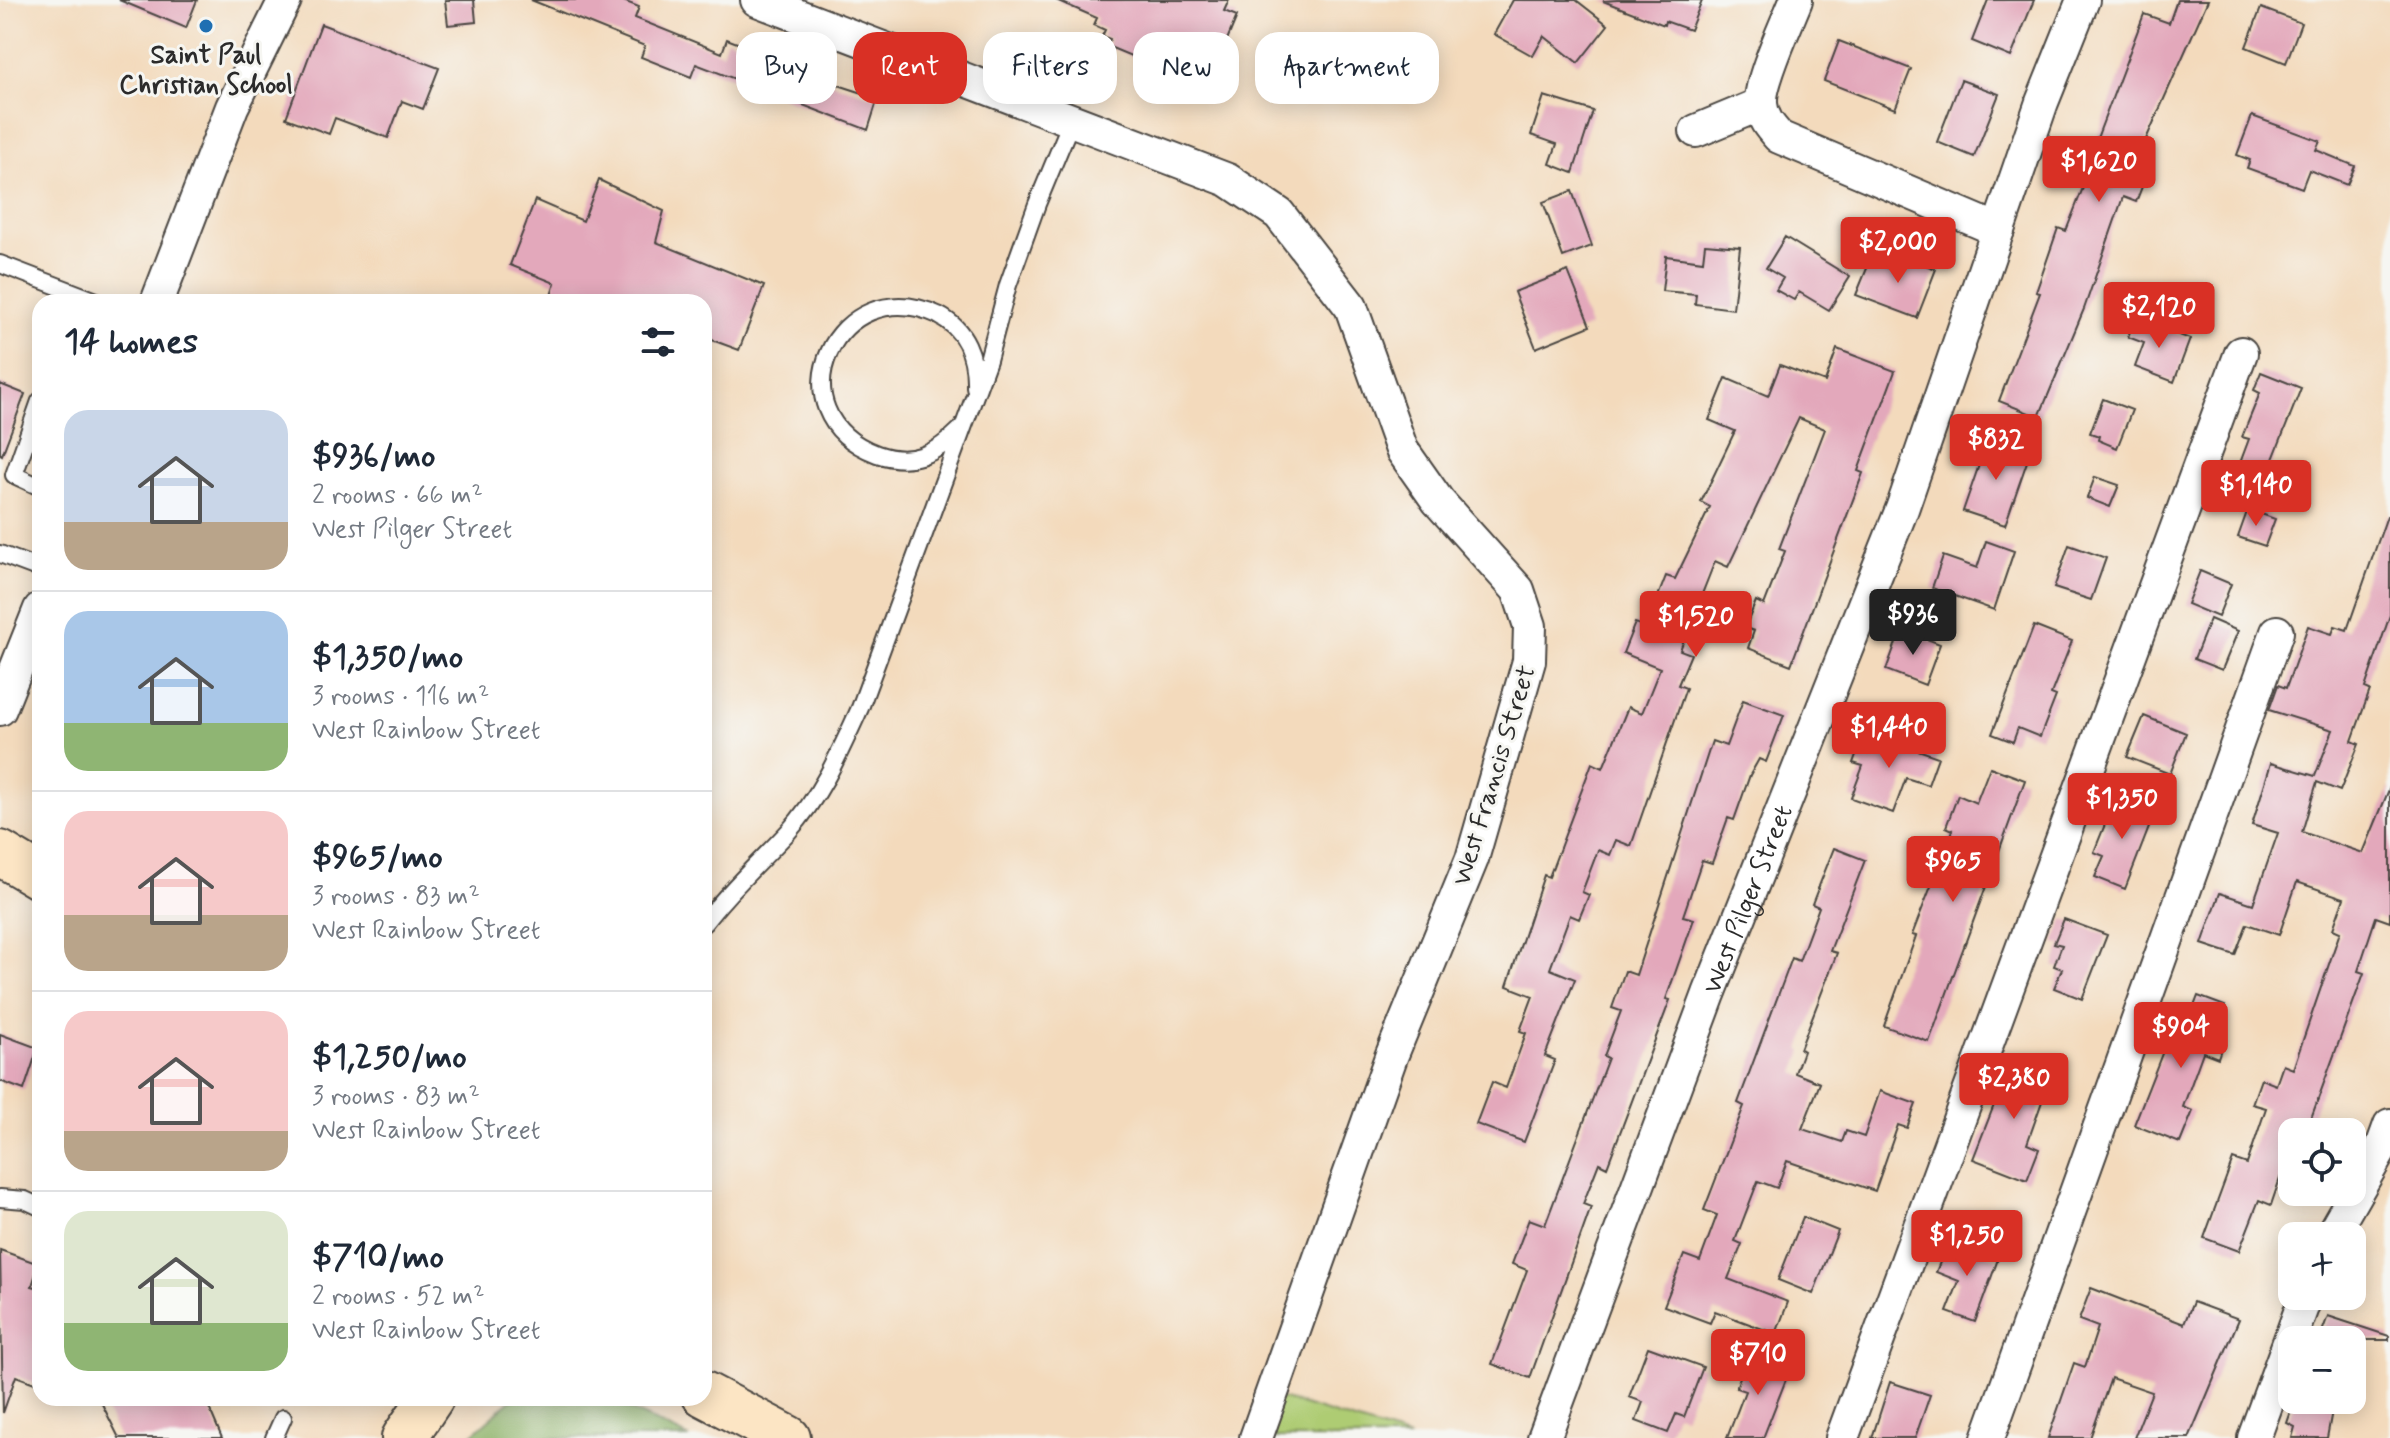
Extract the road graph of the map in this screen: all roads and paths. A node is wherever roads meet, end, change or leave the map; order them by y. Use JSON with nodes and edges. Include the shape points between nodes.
{"nodes":[{"id":1,"x":285,"y":0,"type":"edge"},
{"id":2,"x":1796,"y":0,"type":"edge"},
{"id":3,"x":2083,"y":0,"type":"edge"},
{"id":4,"x":774,"y":3,"type":"edge"},
{"id":5,"x":1761,"y":104,"type":"junction"},
{"id":6,"x":1071,"y":122,"type":"junction"},
{"id":7,"x":1696,"y":131,"type":"dead end"},
{"id":8,"x":1998,"y":230,"type":"junction"},
{"id":9,"x":0,"y":264,"type":"edge"},
{"id":10,"x":68,"y":294,"type":"edge"},
{"id":11,"x":160,"y":294,"type":"edge"},
{"id":12,"x":2241,"y":353,"type":"dead end"},
{"id":13,"x":975,"y":395,"type":"junction"},
{"id":14,"x":32,"y":424,"type":"edge"},
{"id":15,"x":964,"y":427,"type":"junction"},
{"id":16,"x":32,"y":483,"type":"edge"},
{"id":17,"x":0,"y":554,"type":"edge"},
{"id":18,"x":32,"y":566,"type":"edge"},
{"id":19,"x":32,"y":629,"type":"edge"},
{"id":20,"x":2277,"y":632,"type":"dead end"},
{"id":21,"x":0,"y":709,"type":"edge"},
{"id":22,"x":0,"y":853,"type":"edge"},
{"id":23,"x":32,"y":872,"type":"edge"},
{"id":24,"x":712,"y":914,"type":"edge"},
{"id":25,"x":2387,"y":1140,"type":"edge"},
{"id":26,"x":0,"y":1198,"type":"edge"},
{"id":27,"x":32,"y":1203,"type":"edge"},
{"id":28,"x":2339,"y":1222,"type":"edge"},
{"id":29,"x":2301,"y":1310,"type":"edge"},
{"id":30,"x":712,"y":1398,"type":"edge"},
{"id":31,"x":426,"y":1406,"type":"edge"},
{"id":32,"x":283,"y":1418,"type":"dead end"},
{"id":33,"x":274,"y":1438,"type":"edge"},
{"id":34,"x":404,"y":1438,"type":"edge"},
{"id":35,"x":788,"y":1438,"type":"edge"},
{"id":36,"x":1256,"y":1438,"type":"edge"},
{"id":37,"x":1544,"y":1438,"type":"edge"},
{"id":38,"x":1842,"y":1438,"type":"edge"},
{"id":39,"x":1988,"y":1438,"type":"edge"},
{"id":40,"x":2254,"y":1438,"type":"edge"}],
"edges":[{"from":1,"to":11,"type":"street","via":[[232,107]]},
{"from":2,"to":5,"type":"street"},
{"from":3,"to":8,"type":"street","name":"West Pilger Street"},
{"from":4,"to":6,"type":"street","name":"West Francis Street"},
{"from":5,"to":7,"type":"street"},
{"from":5,"to":8,"type":"street","via":[[1766,123],[1779,137]]},
{"from":6,"to":13,"type":"lane","via":[[1008,285]]},
{"from":6,"to":36,"type":"street","name":"West Francis Street","via":[[1228,180],[1279,214],[1351,307],[1402,450],[1438,501],[1518,590],[1530,626],[1529,661],[1472,859],[1391,1057]]},
{"from":8,"to":37,"type":"street","name":"West Pilger Street","via":[[1902,509],[1709,994]]},
{"from":9,"to":10,"type":"lane"},
{"from":12,"to":38,"type":"street"},
{"from":13,"to":15,"type":"lane"},
{"from":13,"to":15,"type":"lane","via":[[974,361],[958,329],[912,306],[858,317],[830,345],[820,380],[828,412],[848,437],[877,454],[914,459],[945,445]]},
{"from":14,"to":16,"type":"lane","via":[[14,475]]},
{"from":15,"to":24,"type":"lane","via":[[837,759],[789,831]]},
{"from":17,"to":18,"type":"lane"},
{"from":19,"to":21,"type":"street"},
{"from":20,"to":39,"type":"street"},
{"from":22,"to":23,"type":"main road"},
{"from":25,"to":28,"type":"street"},
{"from":26,"to":27,"type":"lane"},
{"from":29,"to":40,"type":"street"},
{"from":30,"to":35,"type":"main road"},
{"from":31,"to":34,"type":"main road"},
{"from":32,"to":33,"type":"lane"}]}
